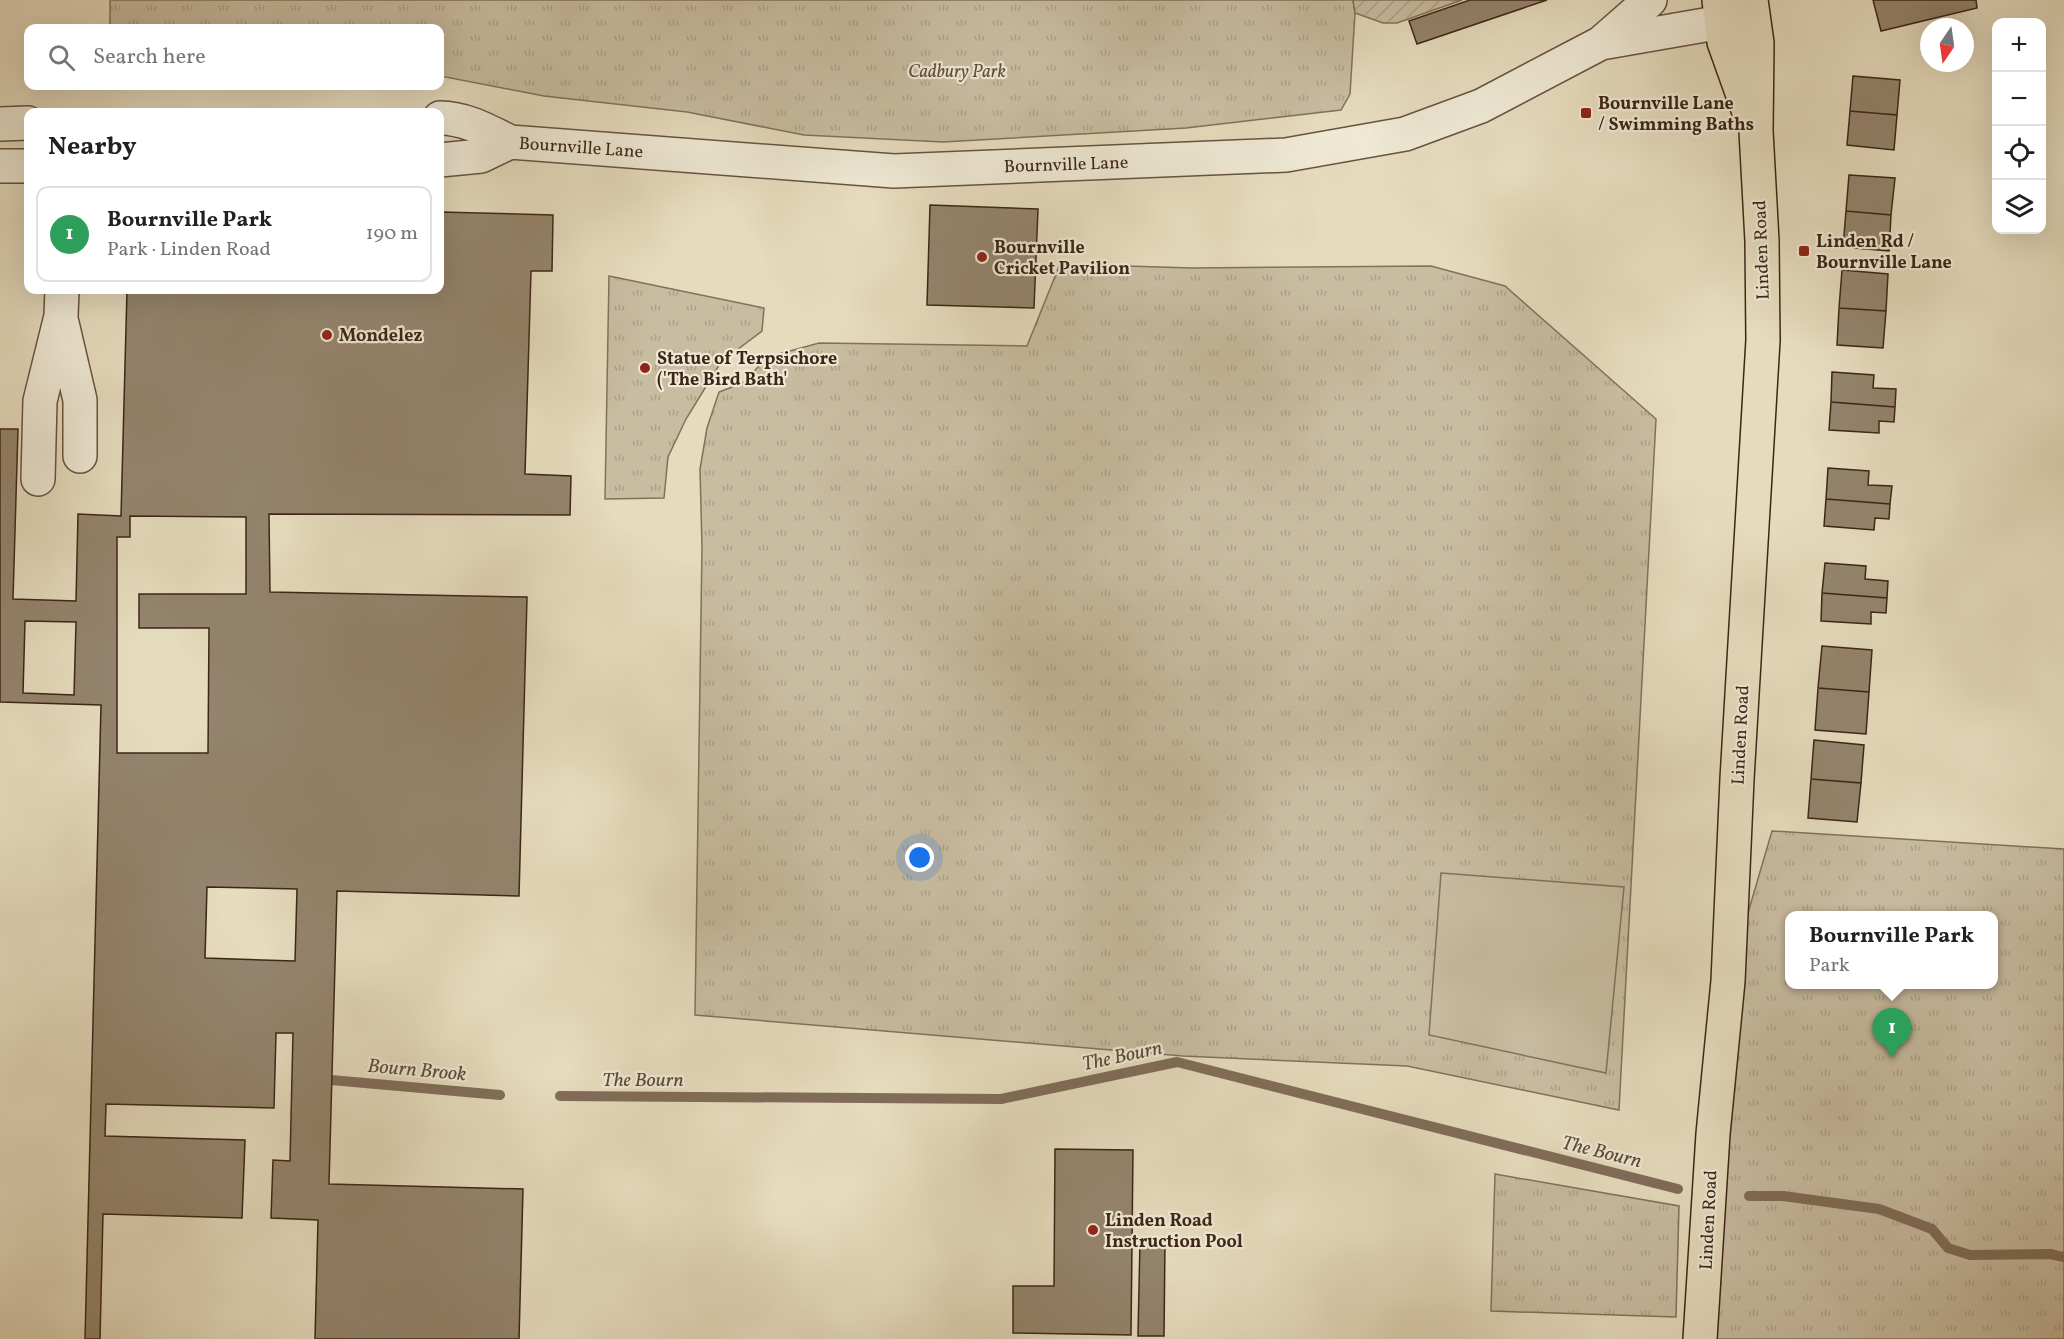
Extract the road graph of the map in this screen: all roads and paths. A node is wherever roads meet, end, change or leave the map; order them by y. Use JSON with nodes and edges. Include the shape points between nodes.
{"nodes":[{"id":1,"x":1650,"y":0,"type":"edge"},
{"id":2,"x":1750,"y":0,"type":"edge"},
{"id":3,"x":1725,"y":7,"type":"edge"},
{"id":4,"x":1601,"y":43,"type":"junction"},
{"id":5,"x":444,"y":118,"type":"edge"},
{"id":6,"x":24,"y":123,"type":"edge"},
{"id":7,"x":0,"y":124,"type":"edge"},
{"id":8,"x":1756,"y":131,"type":"junction"},
{"id":9,"x":510,"y":142,"type":"junction"},
{"id":10,"x":444,"y":160,"type":"edge"},
{"id":11,"x":0,"y":166,"type":"edge"},
{"id":12,"x":24,"y":166,"type":"edge"},
{"id":13,"x":61,"y":303,"type":"edge"},
{"id":14,"x":80,"y":456,"type":"dead end"},
{"id":15,"x":38,"y":479,"type":"dead end"},
{"id":16,"x":1700,"y":1339,"type":"edge"}],
"edges":[{"from":1,"to":4,"type":"street","name":"Bournville Lane"},
{"from":2,"to":8,"type":"highway","name":"Linden Road","via":[[1757,43]]},
{"from":3,"to":4,"type":"street","name":"Bournville Lane"},
{"from":3,"to":8,"type":"highway","name":"Linden Road","via":[[1724,42]]},
{"from":4,"to":9,"type":"street","name":"Bournville Lane","via":[[1481,106],[1405,134],[1286,155],[894,171]]},
{"from":5,"to":9,"type":"street","name":"Bournville Lane","via":[[479,127]]},
{"from":6,"to":7,"type":"street"},
{"from":8,"to":16,"type":"highway","name":"Linden Road","via":[[1762,340],[1728,981],[1713,1134]]},
{"from":9,"to":10,"type":"street","name":"Bournville Lane","via":[[480,156]]},
{"from":11,"to":12,"type":"street"},
{"from":13,"to":14,"type":"street","via":[[80,400]]},
{"from":13,"to":15,"type":"street","via":[[40,401]]}]}
